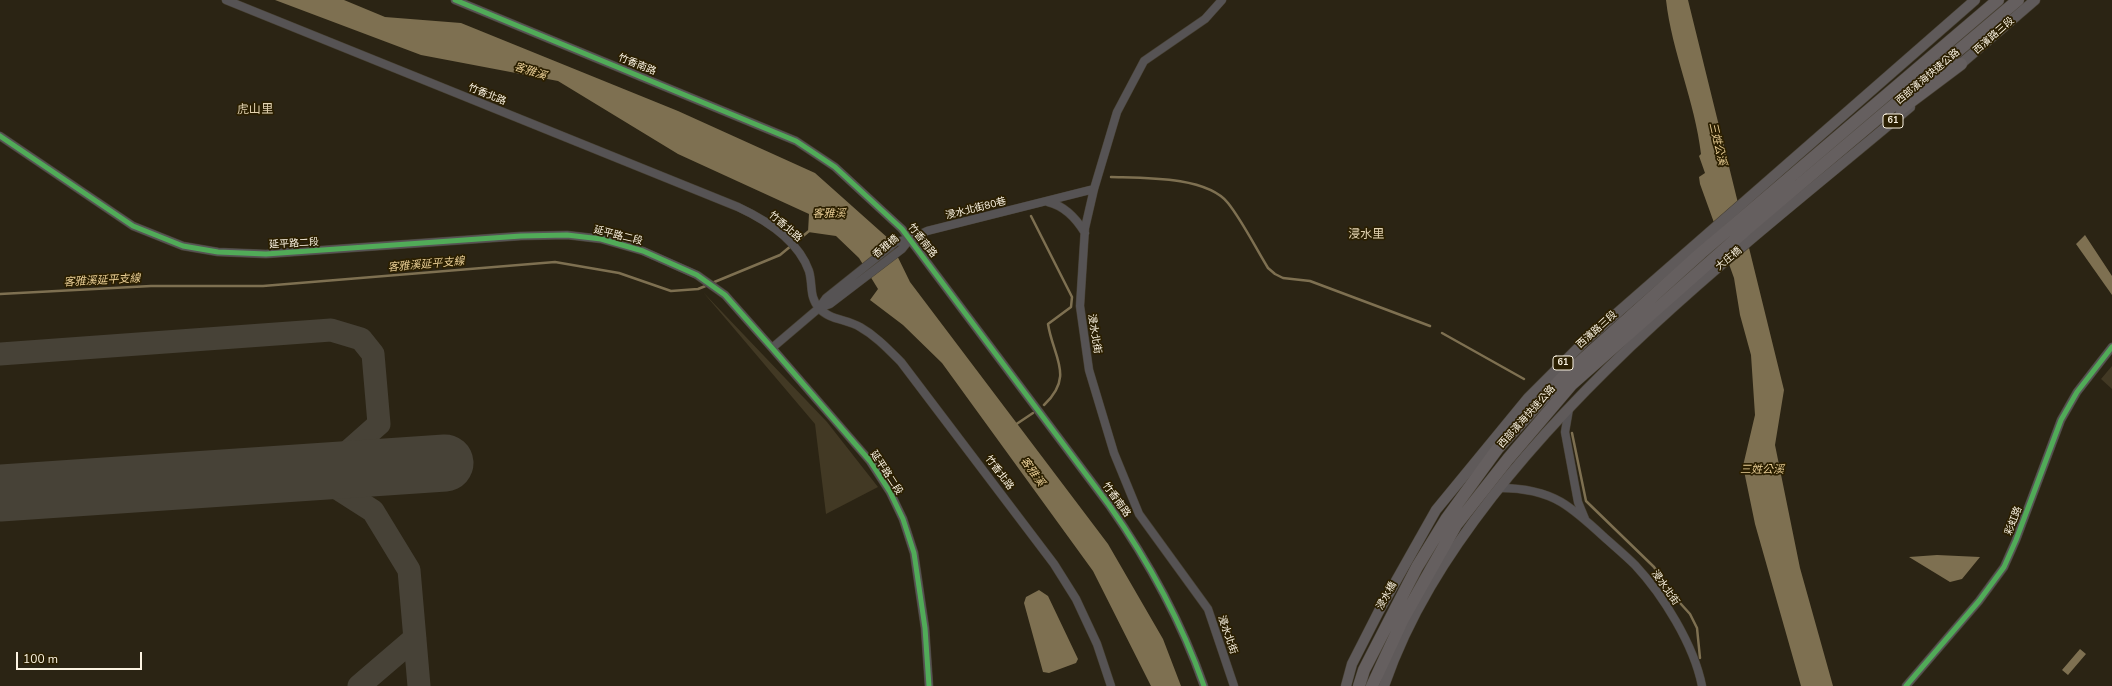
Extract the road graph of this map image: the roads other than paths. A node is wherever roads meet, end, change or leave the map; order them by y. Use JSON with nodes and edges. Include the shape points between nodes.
{"nodes":[{"id":1,"x":226,"y":0,"type":"edge"},
{"id":2,"x":455,"y":0,"type":"edge"},
{"id":3,"x":1222,"y":0,"type":"edge"},
{"id":4,"x":1975,"y":0,"type":"edge"},
{"id":5,"x":1987,"y":0,"type":"edge"},
{"id":6,"x":1998,"y":0,"type":"edge"},
{"id":7,"x":2018,"y":0,"type":"edge"},
{"id":8,"x":2035,"y":0,"type":"edge"},
{"id":9,"x":1961,"y":64,"type":"junction"},
{"id":10,"x":1909,"y":76,"type":"junction"},
{"id":11,"x":0,"y":136,"type":"edge"},
{"id":12,"x":1811,"y":176,"type":"junction"},
{"id":13,"x":1094,"y":189,"type":"junction"},
{"id":14,"x":1047,"y":201,"type":"junction"},
{"id":15,"x":1085,"y":233,"type":"junction"},
{"id":16,"x":1748,"y":236,"type":"junction"},
{"id":17,"x":910,"y":239,"type":"junction"},
{"id":18,"x":1712,"y":260,"type":"joint"},
{"id":19,"x":828,"y":301,"type":"junction"},
{"id":20,"x":819,"y":308,"type":"junction"},
{"id":21,"x":2112,"y":347,"type":"edge"},
{"id":22,"x":772,"y":348,"type":"junction"},
{"id":23,"x":1569,"y":409,"type":"junction"},
{"id":24,"x":1500,"y":488,"type":"junction"},
{"id":25,"x":1436,"y":510,"type":"joint"},
{"id":26,"x":1586,"y":520,"type":"junction"},
{"id":27,"x":1456,"y":524,"type":"junction"},
{"id":28,"x":929,"y":686,"type":"edge"},
{"id":29,"x":1112,"y":686,"type":"edge"},
{"id":30,"x":1204,"y":686,"type":"edge"},
{"id":31,"x":1234,"y":686,"type":"edge"},
{"id":32,"x":1346,"y":686,"type":"edge"},
{"id":33,"x":1359,"y":686,"type":"edge"},
{"id":34,"x":1372,"y":686,"type":"edge"},
{"id":35,"x":1384,"y":686,"type":"edge"},
{"id":36,"x":1702,"y":686,"type":"edge"},
{"id":37,"x":1906,"y":686,"type":"edge"}],
"edges":[{"from":1,"to":20,"type":"street","name":"竹香北路","via":[[738,207],[785,238],[799,253],[812,282],[811,296]]},
{"from":2,"to":17,"type":"street","name":"竹香南路","via":[[796,141],[836,167]]},
{"from":3,"to":13,"type":"street","name":"浸水北街","via":[[1205,18],[1144,61],[1117,112]]},
{"from":4,"to":25,"type":"main road","name":"西濱路三段","number":"61","via":[[1584,342],[1528,398]]},
{"from":5,"to":10,"type":"highway"},
{"from":6,"to":10,"type":"highway","name":"西部濱海快速公路","number":"61"},
{"from":7,"to":12,"type":"highway","name":"西部濱海快速公路","number":"61"},
{"from":8,"to":9,"type":"main road","name":"西濱路三段","number":"61"},
{"from":9,"to":12,"type":"highway"},
{"from":9,"to":16,"type":"main road","name":"西濱路三段","number":"61"},
{"from":10,"to":27,"type":"highway","name":"西部濱海快速公路","number":"61","via":[[1708,248],[1561,379],[1498,448]]},
{"from":11,"to":22,"type":"street","name":"延平路二段","via":[[133,226],[183,246],[218,252],[266,254],[521,236],[567,235],[601,239],[643,251],[696,275],[725,295]]},
{"from":12,"to":16,"type":"highway","name":"西部濱海快速公路","number":"61"},
{"from":13,"to":14,"type":"street","name":"浸水北街80巷"},
{"from":13,"to":15,"type":"street","name":"浸水北街"},
{"from":14,"to":15,"type":"street","via":[[1058,204],[1068,211]]},
{"from":14,"to":17,"type":"street","name":"浸水北街80巷","via":[[927,231]]},
{"from":15,"to":31,"type":"street","name":"浸水北街","via":[[1080,306],[1089,370],[1114,453],[1139,514],[1208,609]]},
{"from":16,"to":18,"type":"highway","name":"大庄橋","number":"61"},
{"from":16,"to":23,"type":"main road","name":"大庄橋","number":"61"},
{"from":17,"to":19,"type":"street","name":"香雅橋","via":[[902,249]]},
{"from":17,"to":19,"type":"street","name":"香雅橋","via":[[896,242]]},
{"from":17,"to":30,"type":"street","name":"竹香南路","via":[[1054,429],[1136,544],[1191,650]]},
{"from":18,"to":27,"type":"highway","name":"西部濱海快速公路","number":"61","via":[[1571,386]]},
{"from":19,"to":20,"type":"street","name":"香雅橋"},
{"from":20,"to":22,"type":"street"},
{"from":20,"to":29,"type":"street","name":"竹香北路","via":[[826,315],[860,326],[877,338],[901,362],[1054,564],[1076,600],[1097,644]]},
{"from":21,"to":37,"type":"street","name":"彩虹路","via":[[2077,392],[2061,420],[2004,567],[1979,601]]},
{"from":22,"to":28,"type":"street","name":"延平路二段","via":[[870,461],[890,492],[903,519],[914,553],[925,628]]},
{"from":23,"to":24,"type":"main road","number":"61","via":[[1528,452]]},
{"from":23,"to":26,"type":"street","name":"浸水北街","via":[[1565,432],[1578,502]]},
{"from":24,"to":26,"type":"street","name":"浸水北街","via":[[1524,488],[1560,502]]},
{"from":24,"to":27,"type":"main road","number":"61"},
{"from":25,"to":32,"type":"main road","name":"浸水橋","number":"61","via":[[1379,611],[1352,664]]},
{"from":26,"to":36,"type":"street","name":"浸水北街","via":[[1634,564],[1653,586],[1687,645]]},
{"from":27,"to":33,"type":"highway","name":"浸水橋","number":"61","via":[[1417,567],[1364,670]]},
{"from":27,"to":34,"type":"highway","number":"61","via":[[1403,619]]},
{"from":27,"to":35,"type":"main road","number":"61","via":[[1439,572],[1411,620]]}]}
